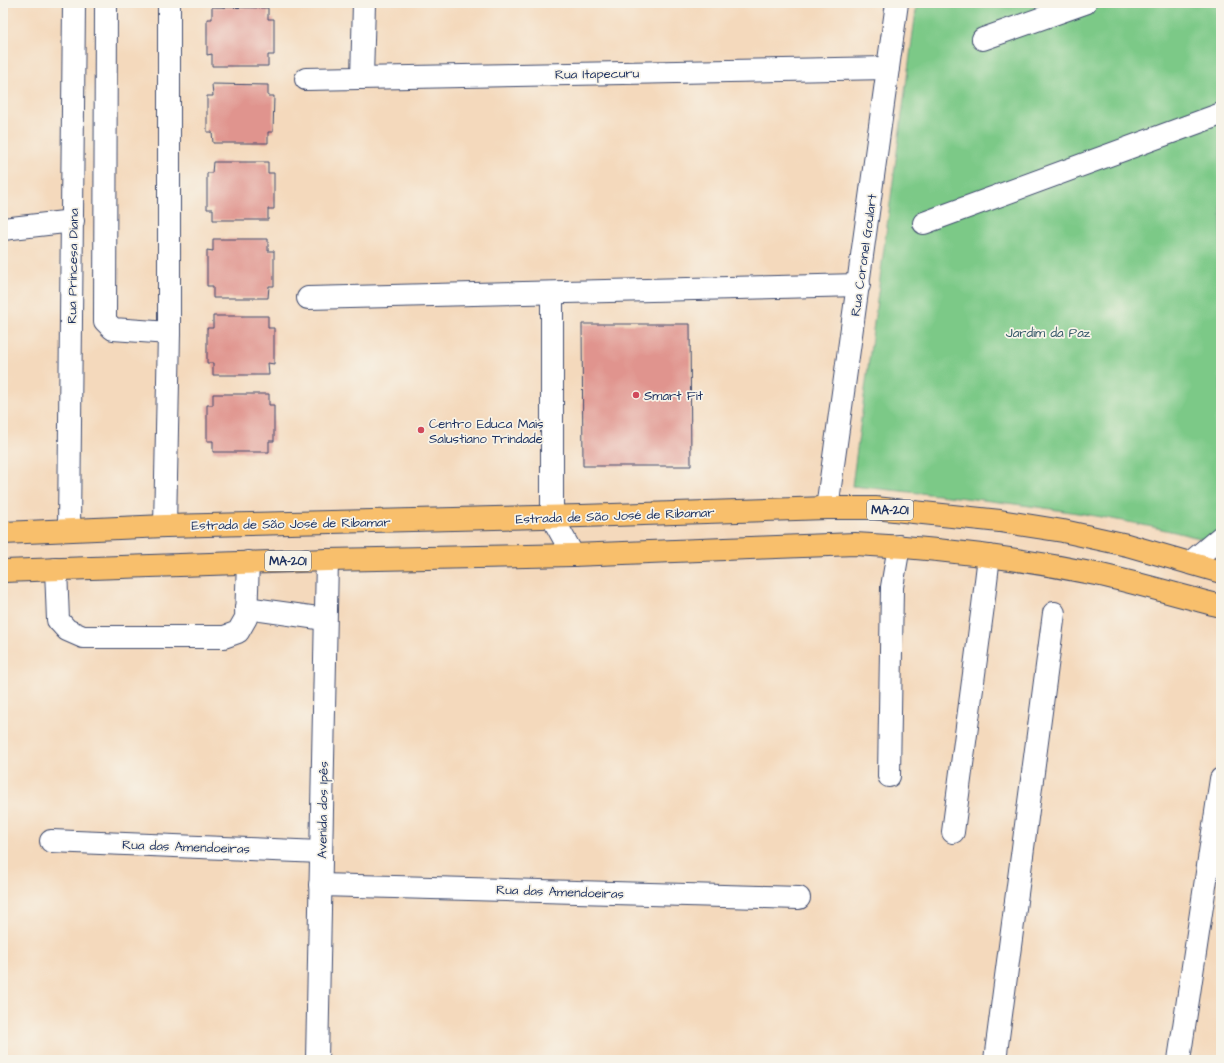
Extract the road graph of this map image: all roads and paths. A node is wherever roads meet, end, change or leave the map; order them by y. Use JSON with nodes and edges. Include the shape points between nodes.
{"nodes":[{"id":1,"x":74,"y":3,"type":"edge"},
{"id":2,"x":106,"y":3,"type":"edge"},
{"id":3,"x":168,"y":3,"type":"edge"},
{"id":4,"x":364,"y":3,"type":"edge"},
{"id":5,"x":896,"y":3,"type":"edge"},
{"id":6,"x":1085,"y":3,"type":"edge"},
{"id":7,"x":984,"y":39,"type":"dead end"},
{"id":8,"x":888,"y":68,"type":"junction"},
{"id":9,"x":362,"y":78,"type":"junction"},
{"id":10,"x":306,"y":79,"type":"dead end"},
{"id":11,"x":1221,"y":114,"type":"edge"},
{"id":12,"x":72,"y":221,"type":"junction"},
{"id":13,"x":924,"y":223,"type":"dead end"},
{"id":14,"x":3,"y":229,"type":"edge"},
{"id":15,"x":859,"y":285,"type":"junction"},
{"id":16,"x":552,"y":293,"type":"junction"},
{"id":17,"x":308,"y":298,"type":"dead end"},
{"id":18,"x":169,"y":333,"type":"junction"},
{"id":19,"x":828,"y":508,"type":"junction"},
{"id":20,"x":552,"y":517,"type":"junction"},
{"id":21,"x":165,"y":526,"type":"junction"},
{"id":22,"x":69,"y":529,"type":"junction"},
{"id":23,"x":3,"y":532,"type":"edge"},
{"id":24,"x":1221,"y":537,"type":"edge"},
{"id":25,"x":899,"y":546,"type":"junction"},
{"id":26,"x":573,"y":555,"type":"junction"},
{"id":27,"x":989,"y":556,"type":"junction"},
{"id":28,"x":327,"y":560,"type":"junction"},
{"id":29,"x":248,"y":562,"type":"junction"},
{"id":30,"x":1190,"y":563,"type":"junction"},
{"id":31,"x":56,"y":569,"type":"junction"},
{"id":32,"x":3,"y":571,"type":"edge"},
{"id":33,"x":1221,"y":572,"type":"edge"},
{"id":34,"x":1221,"y":606,"type":"edge"},
{"id":35,"x":246,"y":608,"type":"junction"},
{"id":36,"x":1054,"y":613,"type":"dead end"},
{"id":37,"x":325,"y":619,"type":"junction"},
{"id":38,"x":889,"y":776,"type":"dead end"},
{"id":39,"x":1221,"y":779,"type":"edge"},
{"id":40,"x":953,"y":832,"type":"dead end"},
{"id":41,"x":51,"y":840,"type":"dead end"},
{"id":42,"x":321,"y":852,"type":"junction"},
{"id":43,"x":320,"y":885,"type":"junction"},
{"id":44,"x":799,"y":898,"type":"dead end"},
{"id":45,"x":317,"y":1060,"type":"edge"},
{"id":46,"x":995,"y":1060,"type":"edge"},
{"id":47,"x":1179,"y":1060,"type":"edge"}],
"edges":[{"from":1,"to":12,"type":"street","name":"Rua Princesa Diana"},
{"from":2,"to":18,"type":"street","via":[[105,321],[113,329]]},
{"from":3,"to":18,"type":"street"},
{"from":4,"to":9,"type":"street"},
{"from":5,"to":8,"type":"street","name":"Rua Coronel Goulart"},
{"from":6,"to":7,"type":"street"},
{"from":8,"to":9,"type":"street","name":"Rua Itapecuru"},
{"from":8,"to":15,"type":"street","name":"Rua Coronel Goulart"},
{"from":9,"to":10,"type":"street","name":"Rua Itapecuru"},
{"from":11,"to":13,"type":"street"},
{"from":12,"to":14,"type":"street"},
{"from":12,"to":22,"type":"street","name":"Rua Princesa Diana"},
{"from":15,"to":16,"type":"street"},
{"from":15,"to":19,"type":"street","name":"Rua Coronel Goulart"},
{"from":16,"to":17,"type":"street"},
{"from":16,"to":20,"type":"street"},
{"from":18,"to":21,"type":"street"},
{"from":19,"to":20,"type":"main road","name":"Estrada de São José de Ribamar","number":"MA-201"},
{"from":19,"to":30,"type":"main road","name":"Estrada de São José de Ribamar","number":"MA-201","via":[[875,508],[1000,521],[1127,545]]},
{"from":20,"to":21,"type":"main road","name":"Estrada de São José de Ribamar","number":"MA-201"},
{"from":20,"to":26,"type":"street"},
{"from":21,"to":22,"type":"main road","name":"Estrada de São José de Ribamar","number":"MA-201"},
{"from":22,"to":23,"type":"main road","name":"Estrada de São José de Ribamar","number":"MA-201"},
{"from":24,"to":30,"type":"street"},
{"from":25,"to":26,"type":"main road","number":"MA-201","via":[[855,544]]},
{"from":25,"to":27,"type":"main road","number":"MA-201"},
{"from":25,"to":38,"type":"street","via":[[892,586]]},
{"from":26,"to":28,"type":"main road","number":"MA-201"},
{"from":27,"to":34,"type":"main road","number":"MA-201","via":[[1102,575]]},
{"from":27,"to":40,"type":"street"},
{"from":28,"to":29,"type":"main road","number":"MA-201"},
{"from":28,"to":37,"type":"street","name":"Avenida dos Ipês"},
{"from":29,"to":31,"type":"main road","number":"MA-201"},
{"from":29,"to":35,"type":"street"},
{"from":30,"to":33,"type":"main road","name":"Estrada de São José de Ribamar","number":"MA-201"},
{"from":31,"to":32,"type":"main road","number":"MA-201"},
{"from":31,"to":35,"type":"street","via":[[58,620],[67,630],[83,637],[224,637],[238,632],[246,618]]},
{"from":35,"to":37,"type":"street"},
{"from":36,"to":46,"type":"street"},
{"from":37,"to":42,"type":"street","name":"Avenida dos Ipês"},
{"from":39,"to":47,"type":"street"},
{"from":41,"to":42,"type":"street","name":"Rua das Amendoeiras"},
{"from":42,"to":43,"type":"street","name":"Avenida dos Ipês"},
{"from":43,"to":44,"type":"street","name":"Rua das Amendoeiras"},
{"from":43,"to":45,"type":"street","name":"Avenida dos Ipês"}]}
